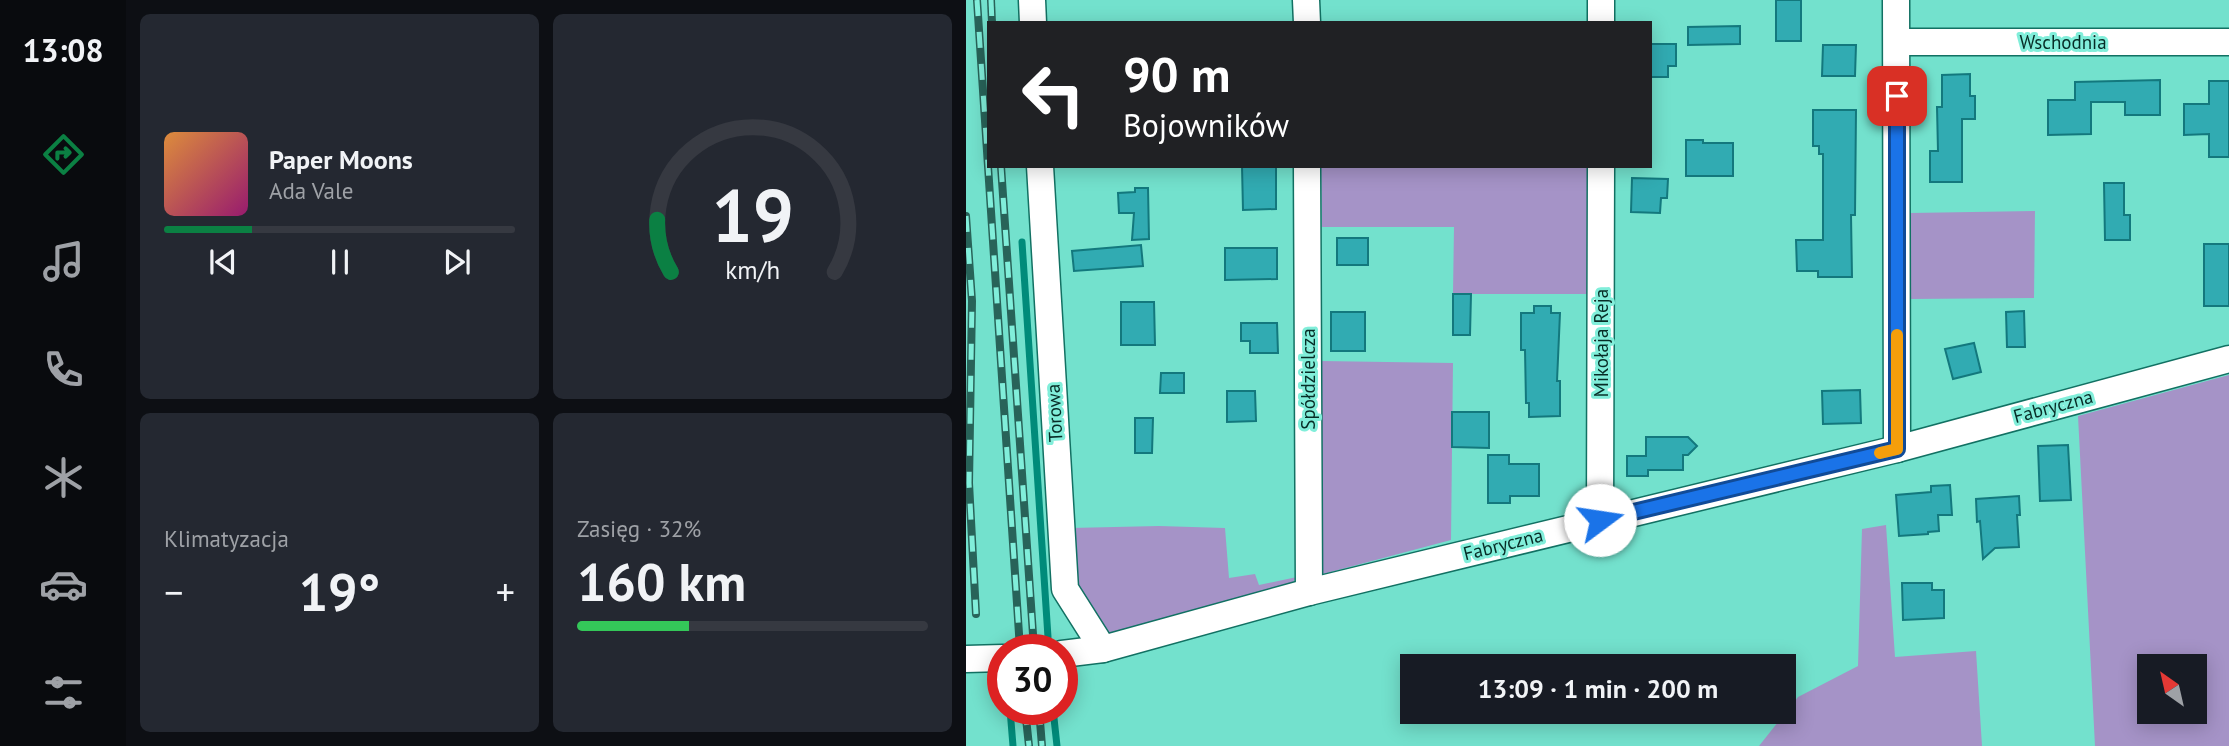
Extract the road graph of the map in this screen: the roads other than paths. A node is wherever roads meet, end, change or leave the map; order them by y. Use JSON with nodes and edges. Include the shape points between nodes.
{"nodes":[{"id":1,"x":1032,"y":0,"type":"edge"},
{"id":2,"x":1306,"y":0,"type":"edge"},
{"id":3,"x":1601,"y":0,"type":"edge"},
{"id":4,"x":1896,"y":0,"type":"edge"},
{"id":5,"x":1033,"y":21,"type":"edge"},
{"id":6,"x":1307,"y":21,"type":"edge"},
{"id":7,"x":1601,"y":21,"type":"edge"},
{"id":8,"x":1897,"y":42,"type":"junction"},
{"id":9,"x":2229,"y":42,"type":"edge"},
{"id":10,"x":1040,"y":168,"type":"edge"},
{"id":11,"x":1307,"y":168,"type":"edge"},
{"id":12,"x":1601,"y":168,"type":"edge"},
{"id":13,"x":2229,"y":359,"type":"edge"},
{"id":14,"x":1897,"y":449,"type":"junction"},
{"id":15,"x":1600,"y":520,"type":"junction"},
{"id":16,"x":1310,"y":592,"type":"junction"},
{"id":17,"x":1103,"y":649,"type":"junction"},
{"id":18,"x":1078,"y":652,"type":"edge"},
{"id":19,"x":987,"y":658,"type":"edge"},
{"id":20,"x":966,"y":659,"type":"edge"}],
"edges":[{"from":1,"to":5,"type":"street"},
{"from":2,"to":6,"type":"street"},
{"from":3,"to":7,"type":"street"},
{"from":4,"to":8,"type":"street"},
{"from":8,"to":9,"type":"street","name":"Wschodnia"},
{"from":8,"to":14,"type":"street"},
{"from":10,"to":17,"type":"street","name":"Torowa","via":[[1065,589]]},
{"from":11,"to":16,"type":"street","name":"Spółdzielcza"},
{"from":12,"to":15,"type":"street","name":"Mikołaja Reja"},
{"from":13,"to":14,"type":"street","name":"Fabryczna"},
{"from":14,"to":15,"type":"street","name":"Fabryczna"},
{"from":15,"to":16,"type":"street","name":"Fabryczna"},
{"from":16,"to":17,"type":"street","name":"Fabryczna"},
{"from":17,"to":18,"type":"street","name":"Fabryczna"},
{"from":19,"to":20,"type":"street"}]}
